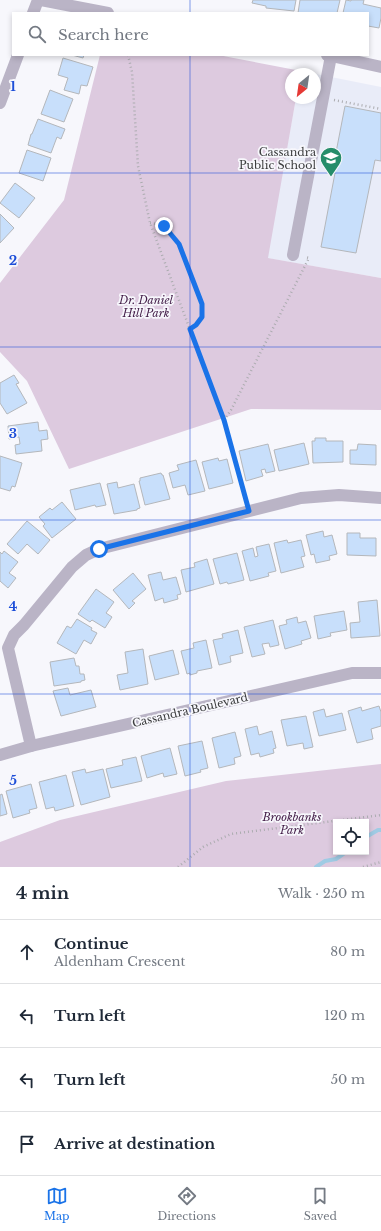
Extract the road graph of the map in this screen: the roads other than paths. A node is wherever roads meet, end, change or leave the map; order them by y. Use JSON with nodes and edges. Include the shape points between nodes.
{"nodes":[{"id":1,"x":38,"y":0,"type":"edge"},
{"id":2,"x":41,"y":0,"type":"edge"},
{"id":3,"x":33,"y":12,"type":"edge"},
{"id":4,"x":103,"y":12,"type":"edge"},
{"id":5,"x":18,"y":56,"type":"edge"},
{"id":6,"x":329,"y":56,"type":"edge"},
{"id":7,"x":333,"y":56,"type":"edge"},
{"id":8,"x":381,"y":67,"type":"edge"},
{"id":9,"x":0,"y":103,"type":"edge"},
{"id":10,"x":293,"y":255,"type":"road end"},
{"id":11,"x":381,"y":498,"type":"edge"},
{"id":12,"x":381,"y":673,"type":"edge"},
{"id":13,"x":31,"y":746,"type":"junction"},
{"id":14,"x":0,"y":755,"type":"edge"}],
"edges":[{"from":1,"to":3,"type":"street"},
{"from":2,"to":4,"type":"street"},
{"from":5,"to":9,"type":"street"},
{"from":6,"to":10,"type":"street"},
{"from":7,"to":8,"type":"street"},
{"from":11,"to":13,"type":"street","via":[[326,495],[302,498],[99,549],[86,555],[72,567],[14,635],[8,648]]},
{"from":12,"to":13,"type":"street","name":"Cassandra Boulevard","via":[[352,673]]},
{"from":13,"to":14,"type":"street","name":"Cassandra Boulevard"}]}
